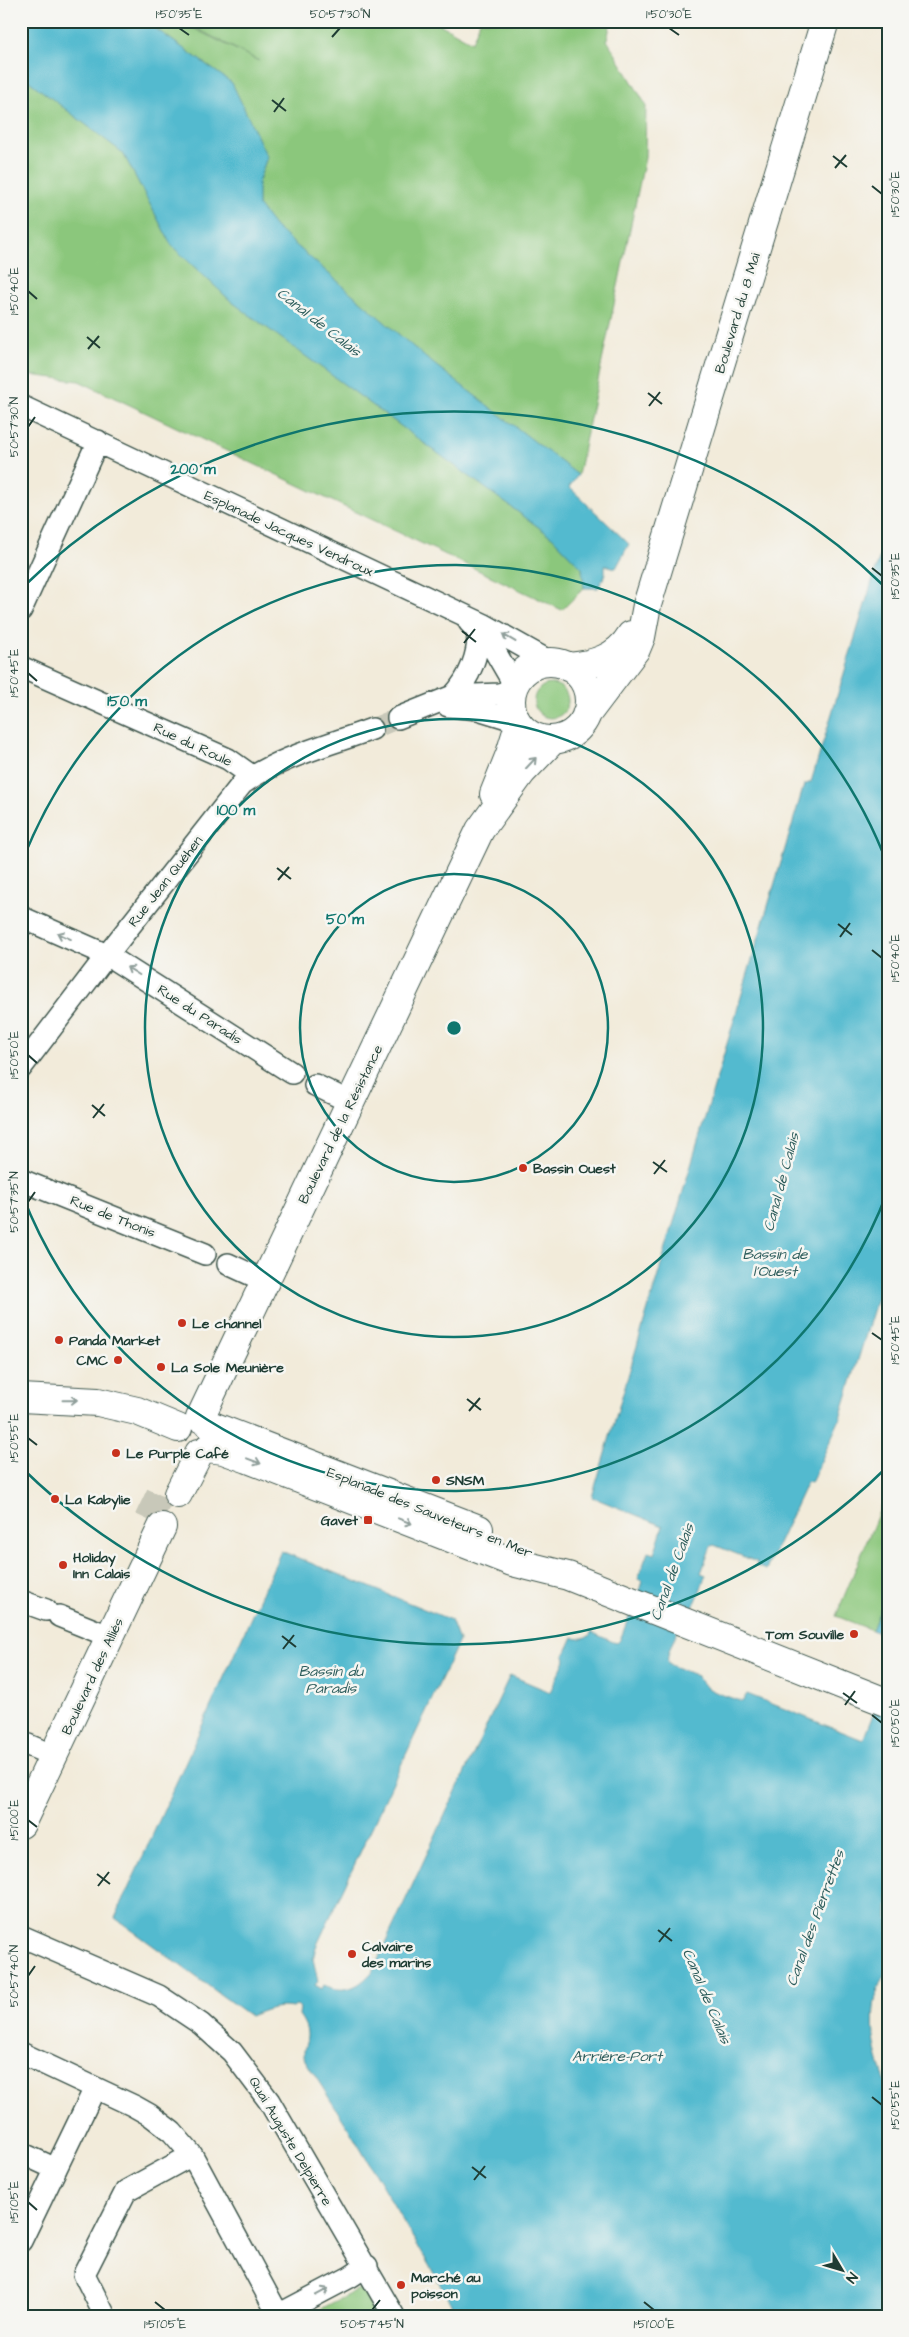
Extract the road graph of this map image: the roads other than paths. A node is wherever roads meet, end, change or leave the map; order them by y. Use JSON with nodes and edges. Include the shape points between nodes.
{"nodes":[{"id":1,"x":826,"y":21,"type":"edge"},
{"id":2,"x":21,"y":406,"type":"edge"},
{"id":3,"x":98,"y":441,"type":"junction"},
{"id":4,"x":648,"y":605,"type":"junction"},
{"id":5,"x":448,"y":608,"type":"junction"},
{"id":6,"x":21,"y":610,"type":"edge"},
{"id":7,"x":477,"y":629,"type":"junction"},
{"id":8,"x":560,"y":665,"type":"junction"},
{"id":9,"x":21,"y":667,"type":"edge"},
{"id":10,"x":514,"y":688,"type":"junction"},
{"id":11,"x":453,"y":696,"type":"junction"},
{"id":12,"x":431,"y":707,"type":"junction"},
{"id":13,"x":586,"y":715,"type":"junction"},
{"id":14,"x":398,"y":718,"type":"tunnel mouth"},
{"id":15,"x":518,"y":723,"type":"junction"},
{"id":16,"x":372,"y":729,"type":"tunnel mouth"},
{"id":17,"x":553,"y":740,"type":"junction"},
{"id":18,"x":252,"y":776,"type":"junction"},
{"id":19,"x":480,"y":830,"type":"junction"},
{"id":20,"x":21,"y":917,"type":"edge"},
{"id":21,"x":107,"y":955,"type":"junction"},
{"id":22,"x":21,"y":1068,"type":"edge"},
{"id":23,"x":292,"y":1073,"type":"dead end"},
{"id":24,"x":314,"y":1085,"type":"dead end"},
{"id":25,"x":350,"y":1102,"type":"junction"},
{"id":26,"x":21,"y":1180,"type":"edge"},
{"id":27,"x":205,"y":1254,"type":"dead end"},
{"id":28,"x":228,"y":1264,"type":"dead end"},
{"id":29,"x":265,"y":1280,"type":"junction"},
{"id":30,"x":21,"y":1398,"type":"edge"},
{"id":31,"x":196,"y":1436,"type":"junction"},
{"id":32,"x":171,"y":1490,"type":"tunnel mouth"},
{"id":33,"x":155,"y":1524,"type":"tunnel mouth"},
{"id":34,"x":21,"y":1601,"type":"edge"},
{"id":35,"x":103,"y":1633,"type":"junction"},
{"id":36,"x":881,"y":1701,"type":"edge"},
{"id":37,"x":38,"y":1749,"type":"edge"},
{"id":38,"x":21,"y":1785,"type":"edge"},
{"id":39,"x":21,"y":1824,"type":"edge"},
{"id":40,"x":21,"y":1936,"type":"edge"},
{"id":41,"x":21,"y":2053,"type":"edge"},
{"id":42,"x":95,"y":2088,"type":"junction"},
{"id":43,"x":21,"y":2153,"type":"edge"},
{"id":44,"x":192,"y":2155,"type":"junction"},
{"id":45,"x":56,"y":2169,"type":"junction"},
{"id":46,"x":21,"y":2241,"type":"edge"},
{"id":47,"x":367,"y":2266,"type":"junction"},
{"id":48,"x":278,"y":2315,"type":"edge"},
{"id":49,"x":105,"y":2316,"type":"edge"},
{"id":50,"x":394,"y":2316,"type":"edge"}],
"edges":[{"from":1,"to":4,"type":"street","name":"Boulevard du 8 Mai"},
{"from":2,"to":3,"type":"street","name":"Esplanade Jacques Vendroux"},
{"from":3,"to":5,"type":"street","name":"Esplanade Jacques Vendroux"},
{"from":3,"to":6,"type":"street"},
{"from":4,"to":8,"type":"street","name":"Boulevard du 8 Mai","via":[[618,650],[591,664]]},
{"from":4,"to":13,"type":"street","name":"Boulevard du 8 Mai","via":[[636,649]]},
{"from":5,"to":7,"type":"street","name":"Esplanade Jacques Vendroux"},
{"from":8,"to":5,"type":"street","name":"Esplanade Jacques Vendroux","one_way":true},
{"from":7,"to":10,"type":"street","name":"Esplanade Jacques Vendroux","via":[[498,655]]},
{"from":7,"to":11,"type":"street","via":[[476,655]]},
{"from":8,"to":10,"type":"street","via":[[532,668],[522,675]]},
{"from":8,"to":13,"type":"street","via":[[581,678],[589,702]]},
{"from":9,"to":18,"type":"street","name":"Rue du Roule","via":[[228,759]]},
{"from":10,"to":11,"type":"street","via":[[505,693]]},
{"from":10,"to":15,"type":"street","via":[[512,704]]},
{"from":11,"to":12,"type":"street"},
{"from":12,"to":14,"type":"street"},
{"from":12,"to":15,"type":"street","via":[[470,707]]},
{"from":13,"to":17,"type":"street","via":[[574,732]]},
{"from":15,"to":17,"type":"street","via":[[534,736]]},
{"from":15,"to":19,"type":"street","name":"Boulevard de la Résistance","via":[[510,754]]},
{"from":16,"to":18,"type":"street","name":"Rue Jean Quéhen"},
{"from":19,"to":17,"type":"street","name":"Boulevard de la Résistance","one_way":true,"via":[[522,772]]},
{"from":18,"to":21,"type":"street","name":"Rue Jean Quéhen","via":[[234,792]]},
{"from":19,"to":25,"type":"street","name":"Boulevard de la Résistance"},
{"from":21,"to":20,"type":"street","name":"Rue du Paradis","one_way":true},
{"from":21,"to":22,"type":"street","name":"Rue Jean Quéhen"},
{"from":23,"to":21,"type":"street","name":"Rue du Paradis","one_way":true},
{"from":24,"to":25,"type":"street"},
{"from":25,"to":29,"type":"street","name":"Boulevard de la Résistance"},
{"from":26,"to":27,"type":"street","name":"Rue de Thonis"},
{"from":28,"to":29,"type":"street"},
{"from":29,"to":31,"type":"street","name":"Boulevard de la Résistance"},
{"from":30,"to":31,"type":"street","name":"Esplanade des Sauveteurs en Mer","one_way":true,"via":[[98,1402],[137,1412]]},
{"from":31,"to":32,"type":"street","via":[[177,1456]]},
{"from":31,"to":36,"type":"street","name":"Esplanade des Sauveteurs en Mer","via":[[494,1536],[539,1557],[568,1576]]},
{"from":33,"to":35,"type":"street","name":"Boulevard des Alliés"},
{"from":34,"to":35,"type":"street"},
{"from":35,"to":37,"type":"street","name":"Boulevard des Alliés"},
{"from":37,"to":38,"type":"street","name":"Boulevard des Alliés"},
{"from":37,"to":39,"type":"street","name":"Boulevard des Alliés"},
{"from":40,"to":47,"type":"street","name":"Quai Auguste Delpierre","via":[[173,2004],[202,2024],[232,2052],[269,2100]]},
{"from":41,"to":42,"type":"street"},
{"from":42,"to":44,"type":"street","via":[[156,2119]]},
{"from":42,"to":45,"type":"street"},
{"from":43,"to":45,"type":"street"},
{"from":44,"to":48,"type":"street"},
{"from":44,"to":49,"type":"street","via":[[126,2192],[84,2274]]},
{"from":45,"to":46,"type":"street"},
{"from":48,"to":47,"type":"street","one_way":true},
{"from":47,"to":50,"type":"street","name":"Quai Auguste Delpierre"}]}
